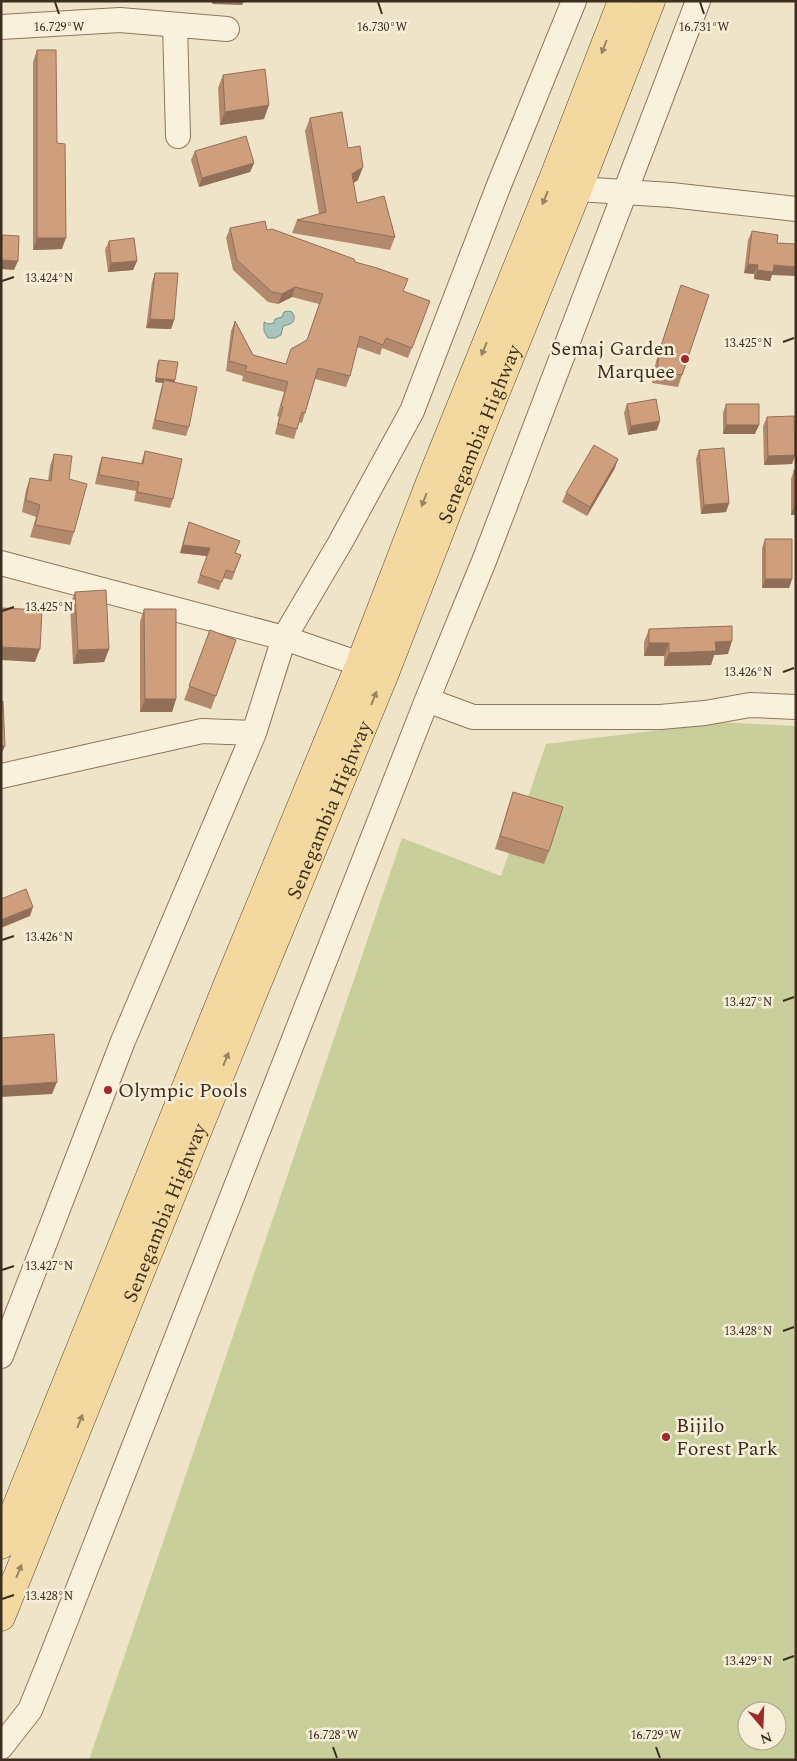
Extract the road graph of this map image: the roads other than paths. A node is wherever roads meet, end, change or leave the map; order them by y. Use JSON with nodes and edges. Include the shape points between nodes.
{"nodes":[{"id":1,"x":574,"y":1,"type":"edge"},
{"id":2,"x":622,"y":1,"type":"edge"},
{"id":3,"x":651,"y":1,"type":"edge"},
{"id":4,"x":698,"y":1,"type":"edge"},
{"id":5,"x":175,"y":25,"type":"junction"},
{"id":6,"x":1,"y":27,"type":"edge"},
{"id":7,"x":228,"y":29,"type":"dead end"},
{"id":8,"x":178,"y":136,"type":"dead end"},
{"id":9,"x":578,"y":189,"type":"junction"},
{"id":10,"x":626,"y":192,"type":"junction"},
{"id":11,"x":796,"y":209,"type":"edge"},
{"id":12,"x":1,"y":563,"type":"edge"},
{"id":13,"x":284,"y":638,"type":"junction"},
{"id":14,"x":360,"y":664,"type":"junction"},
{"id":15,"x":427,"y":700,"type":"junction"},
{"id":16,"x":796,"y":707,"type":"edge"},
{"id":17,"x":254,"y":733,"type":"junction"},
{"id":18,"x":1,"y":776,"type":"edge"},
{"id":19,"x":1,"y":1356,"type":"edge"},
{"id":20,"x":1,"y":1545,"type":"edge"},
{"id":21,"x":1,"y":1617,"type":"edge"},
{"id":22,"x":1,"y":1747,"type":"edge"}],
"edges":[{"from":1,"to":13,"type":"street","via":[[412,411],[340,544]]},
{"from":2,"to":14,"type":"main road","name":"Senegambia Highway","one_way":true},
{"from":3,"to":9,"type":"main road","name":"Senegambia Highway"},
{"from":4,"to":10,"type":"street"},
{"from":5,"to":6,"type":"street","via":[[120,20]]},
{"from":5,"to":7,"type":"street"},
{"from":5,"to":8,"type":"street"},
{"from":9,"to":10,"type":"street"},
{"from":21,"to":9,"type":"main road","name":"Senegambia Highway","one_way":true},
{"from":10,"to":11,"type":"street"},
{"from":10,"to":15,"type":"street"},
{"from":12,"to":13,"type":"street"},
{"from":13,"to":14,"type":"street"},
{"from":13,"to":17,"type":"street"},
{"from":14,"to":20,"type":"main road","name":"Senegambia Highway"},
{"from":15,"to":16,"type":"street","via":[[473,717],[660,717],[750,705]]},
{"from":15,"to":22,"type":"street","via":[[30,1710]]},
{"from":17,"to":18,"type":"street","via":[[202,730]]},
{"from":17,"to":19,"type":"street","via":[[123,1041]]}]}
